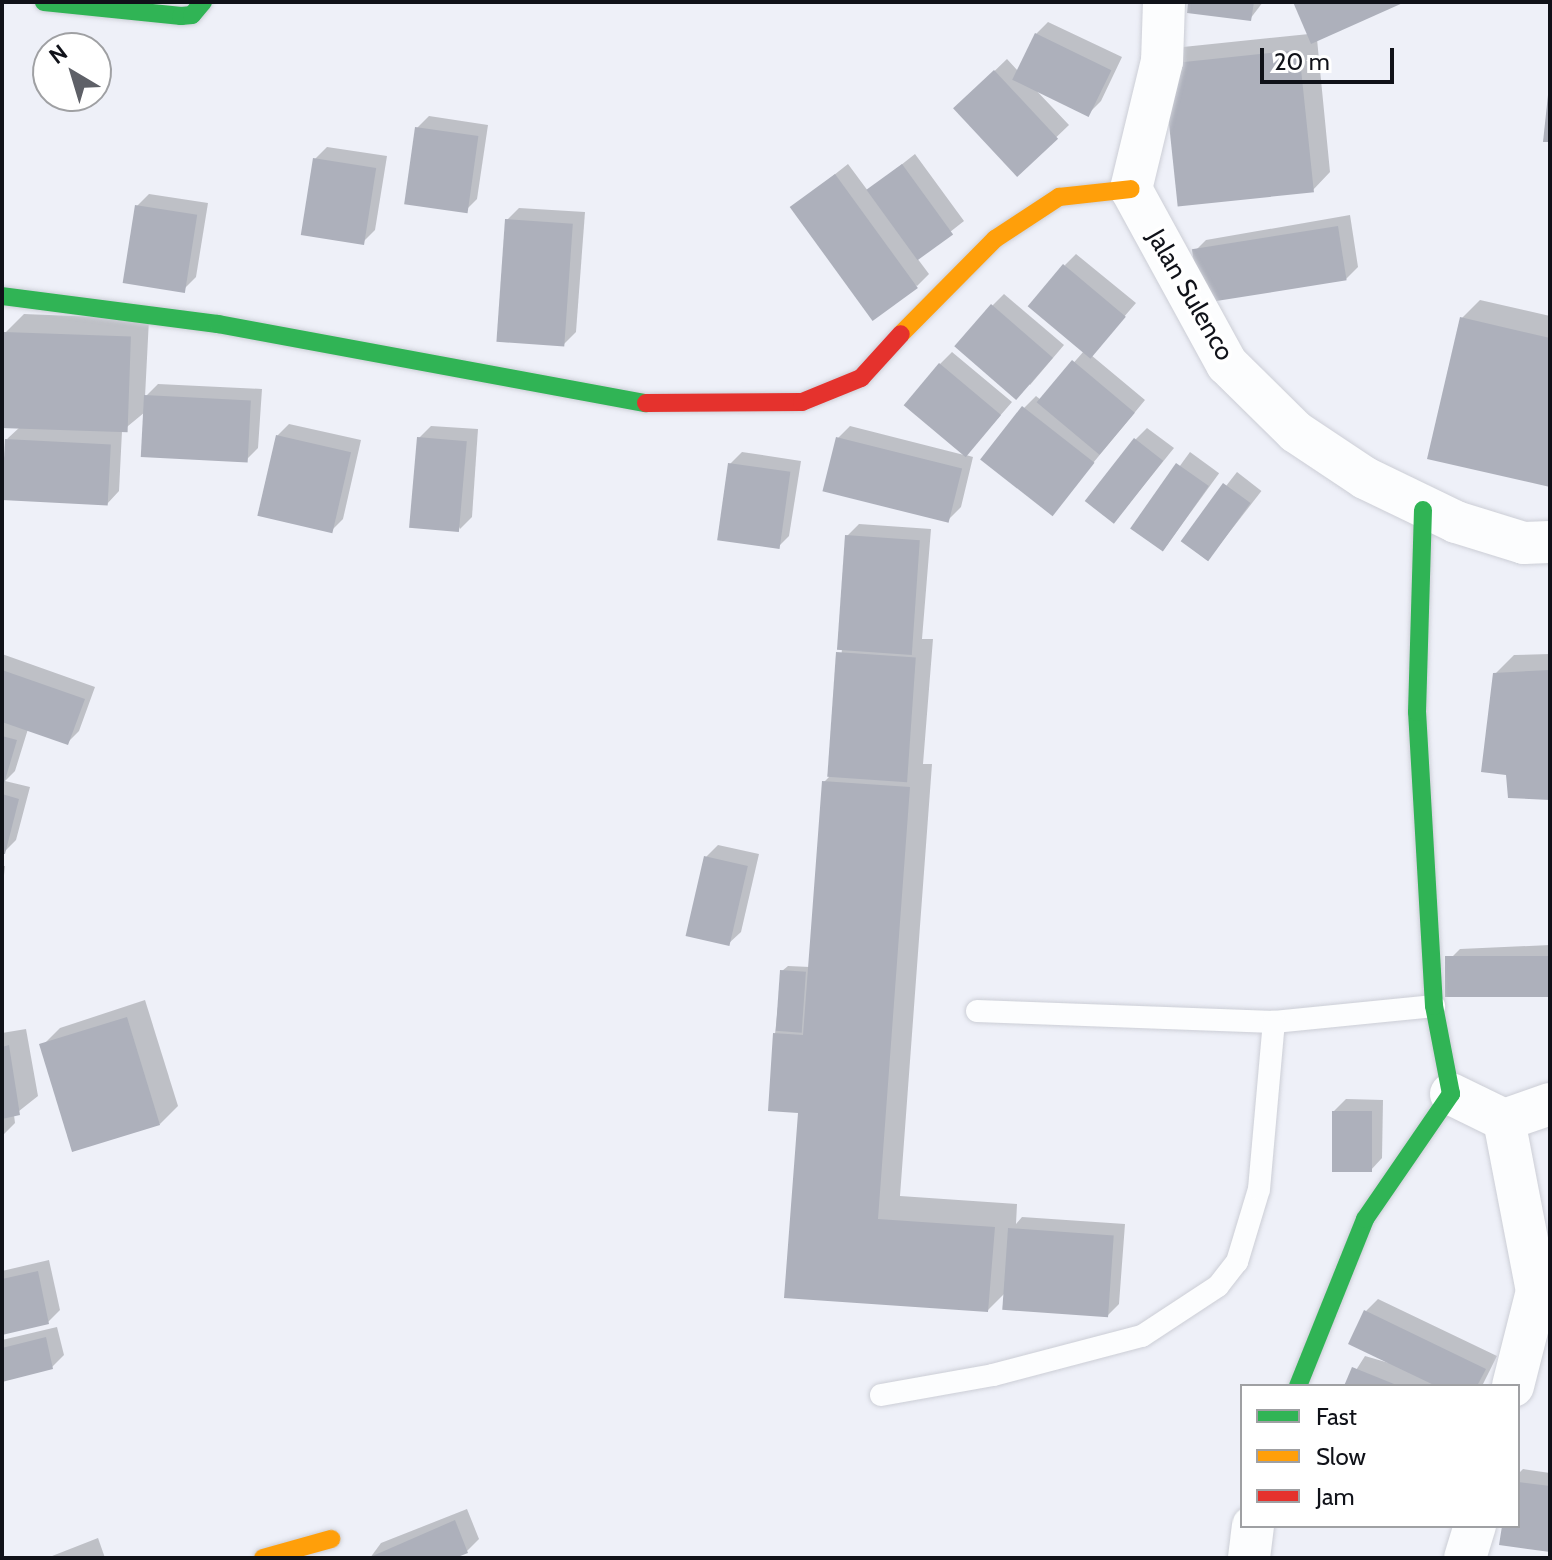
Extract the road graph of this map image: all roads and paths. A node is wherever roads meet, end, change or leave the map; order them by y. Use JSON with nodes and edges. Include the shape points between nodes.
{"nodes":[{"id":1,"x":44,"y":2,"type":"edge"},
{"id":2,"x":203,"y":2,"type":"edge"},
{"id":3,"x":1164,"y":2,"type":"edge"},
{"id":4,"x":1131,"y":189,"type":"junction"},
{"id":5,"x":2,"y":296,"type":"edge"},
{"id":6,"x":1423,"y":510,"type":"junction"},
{"id":7,"x":1550,"y":542,"type":"edge"},
{"id":8,"x":1434,"y":1006,"type":"junction"},
{"id":9,"x":977,"y":1011,"type":"dead end"},
{"id":10,"x":1274,"y":1022,"type":"junction"},
{"id":11,"x":1451,"y":1094,"type":"junction"},
{"id":12,"x":1550,"y":1104,"type":"edge"},
{"id":13,"x":1504,"y":1120,"type":"junction"},
{"id":14,"x":1299,"y":1384,"type":"edge"},
{"id":15,"x":1514,"y":1384,"type":"edge"},
{"id":16,"x":881,"y":1395,"type":"dead end"},
{"id":17,"x":1253,"y":1528,"type":"edge"},
{"id":18,"x":1474,"y":1528,"type":"edge"},
{"id":19,"x":331,"y":1539,"type":"dead end"},
{"id":20,"x":263,"y":1558,"type":"edge"},
{"id":21,"x":1249,"y":1558,"type":"edge"},
{"id":22,"x":1465,"y":1558,"type":"edge"}],
"edges":[{"from":1,"to":2,"type":"street","via":[[181,16],[192,15]]},
{"from":3,"to":4,"type":"street","via":[[1162,61]]},
{"from":4,"to":5,"type":"street","via":[[1059,197],[995,239],[861,378],[802,402],[634,403],[218,324]]},
{"from":4,"to":6,"type":"street","name":"Jalan Sulenco","via":[[1227,364],[1296,432]]},
{"from":6,"to":7,"type":"street","name":"Jalan Sulenco","via":[[1524,543]]},
{"from":6,"to":8,"type":"street","via":[[1417,712]]},
{"from":8,"to":10,"type":"lane"},
{"from":8,"to":11,"type":"street"},
{"from":9,"to":10,"type":"lane"},
{"from":10,"to":16,"type":"lane","via":[[1259,1189],[1237,1262],[1218,1286],[1142,1336],[993,1375]]},
{"from":11,"to":13,"type":"street"},
{"from":11,"to":14,"type":"street","via":[[1365,1219]]},
{"from":12,"to":13,"type":"street"},
{"from":13,"to":15,"type":"street","via":[[1537,1291]]},
{"from":17,"to":21,"type":"street"},
{"from":18,"to":22,"type":"street"},
{"from":19,"to":20,"type":"street"}]}
